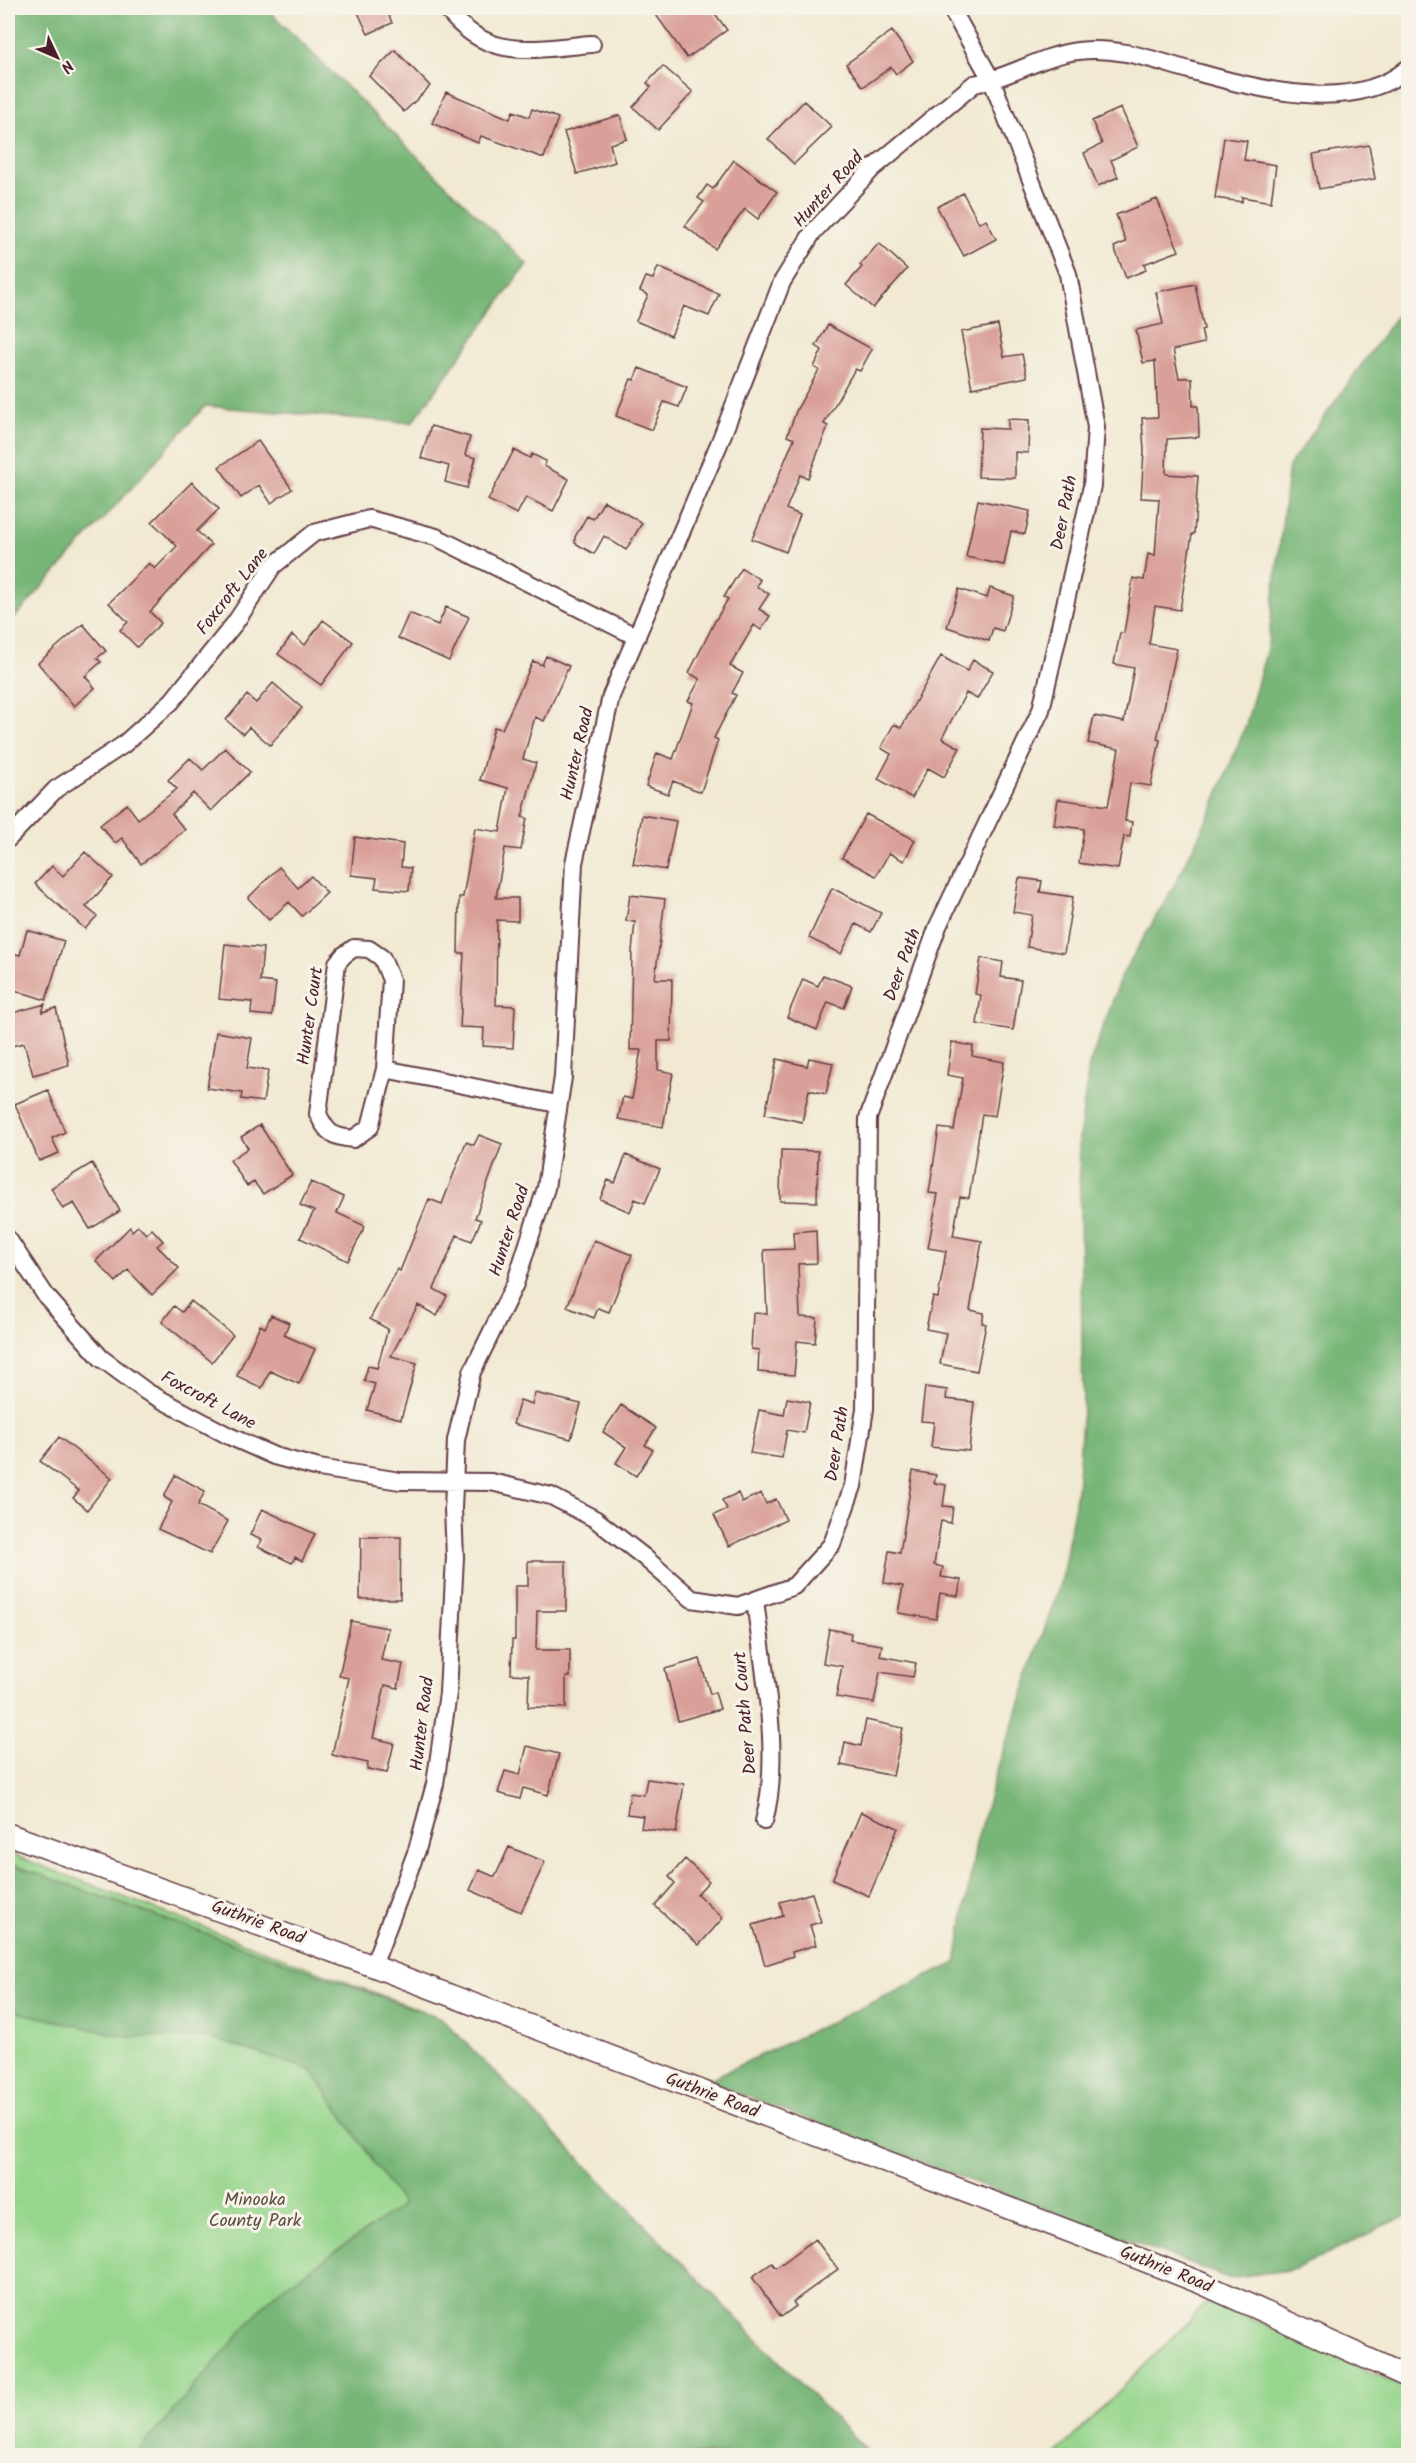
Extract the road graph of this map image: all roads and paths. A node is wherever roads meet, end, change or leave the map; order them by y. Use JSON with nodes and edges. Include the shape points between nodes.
{"nodes":[{"id":1,"x":446,"y":8,"type":"edge"},
{"id":2,"x":951,"y":8,"type":"edge"},
{"id":3,"x":591,"y":44,"type":"dead end"},
{"id":4,"x":1408,"y":68,"type":"edge"},
{"id":5,"x":992,"y":81,"type":"junction"},
{"id":6,"x":637,"y":637,"type":"junction"},
{"id":7,"x":8,"y":839,"type":"edge"},
{"id":8,"x":385,"y":1070,"type":"junction"},
{"id":9,"x":557,"y":1104,"type":"junction"},
{"id":10,"x":8,"y":1239,"type":"edge"},
{"id":11,"x":454,"y":1481,"type":"junction"},
{"id":12,"x":755,"y":1600,"type":"junction"},
{"id":13,"x":764,"y":1821,"type":"dead end"},
{"id":14,"x":8,"y":1834,"type":"edge"},
{"id":15,"x":373,"y":1966,"type":"junction"},
{"id":16,"x":1408,"y":2377,"type":"edge"}],
"edges":[{"from":1,"to":3,"type":"street","via":[[473,35],[494,46],[512,49]]},
{"from":2,"to":5,"type":"street","name":"Deer Path"},
{"from":4,"to":5,"type":"street","name":"Hunter Road","via":[[1376,87],[1340,95],[1270,90],[1134,53],[1078,51],[1031,64]]},
{"from":5,"to":6,"type":"street","name":"Hunter Road","via":[[974,84],[873,168],[813,232],[782,282]]},
{"from":5,"to":12,"type":"street","name":"Deer Path","via":[[1068,274],[1096,427],[1092,486],[1041,710],[938,926],[868,1118],[865,1409],[852,1486],[832,1544],[794,1586]]},
{"from":6,"to":7,"type":"street","name":"Foxcroft Lane","via":[[436,537],[369,519],[314,533],[273,566],[235,622],[172,701],[123,745],[56,789]]},
{"from":6,"to":9,"type":"street","name":"Hunter Road","via":[[611,696],[574,863],[563,1077]]},
{"from":8,"to":8,"type":"street","name":"Hunter Court","via":[[390,980],[382,958],[369,949],[354,948],[337,963],[334,980],[318,1114],[325,1129],[335,1136],[353,1139],[370,1126]]},
{"from":8,"to":9,"type":"street"},
{"from":9,"to":11,"type":"street","name":"Hunter Road","via":[[546,1188],[515,1284],[472,1372],[456,1440]]},
{"from":10,"to":11,"type":"street","name":"Foxcroft Lane","via":[[46,1296],[101,1358],[147,1392],[274,1456],[400,1481]]},
{"from":11,"to":12,"type":"street","name":"Deer Path","via":[[490,1482],[551,1496],[596,1519],[692,1599],[738,1606]]},
{"from":11,"to":15,"type":"street","name":"Hunter Road","via":[[455,1557],[448,1694],[435,1784],[417,1850]]},
{"from":12,"to":13,"type":"street","name":"Deer Path Court","via":[[773,1755]]},
{"from":14,"to":15,"type":"street","name":"Guthrie Road"},
{"from":15,"to":16,"type":"street","name":"Guthrie Road","via":[[1201,2283]]}]}
